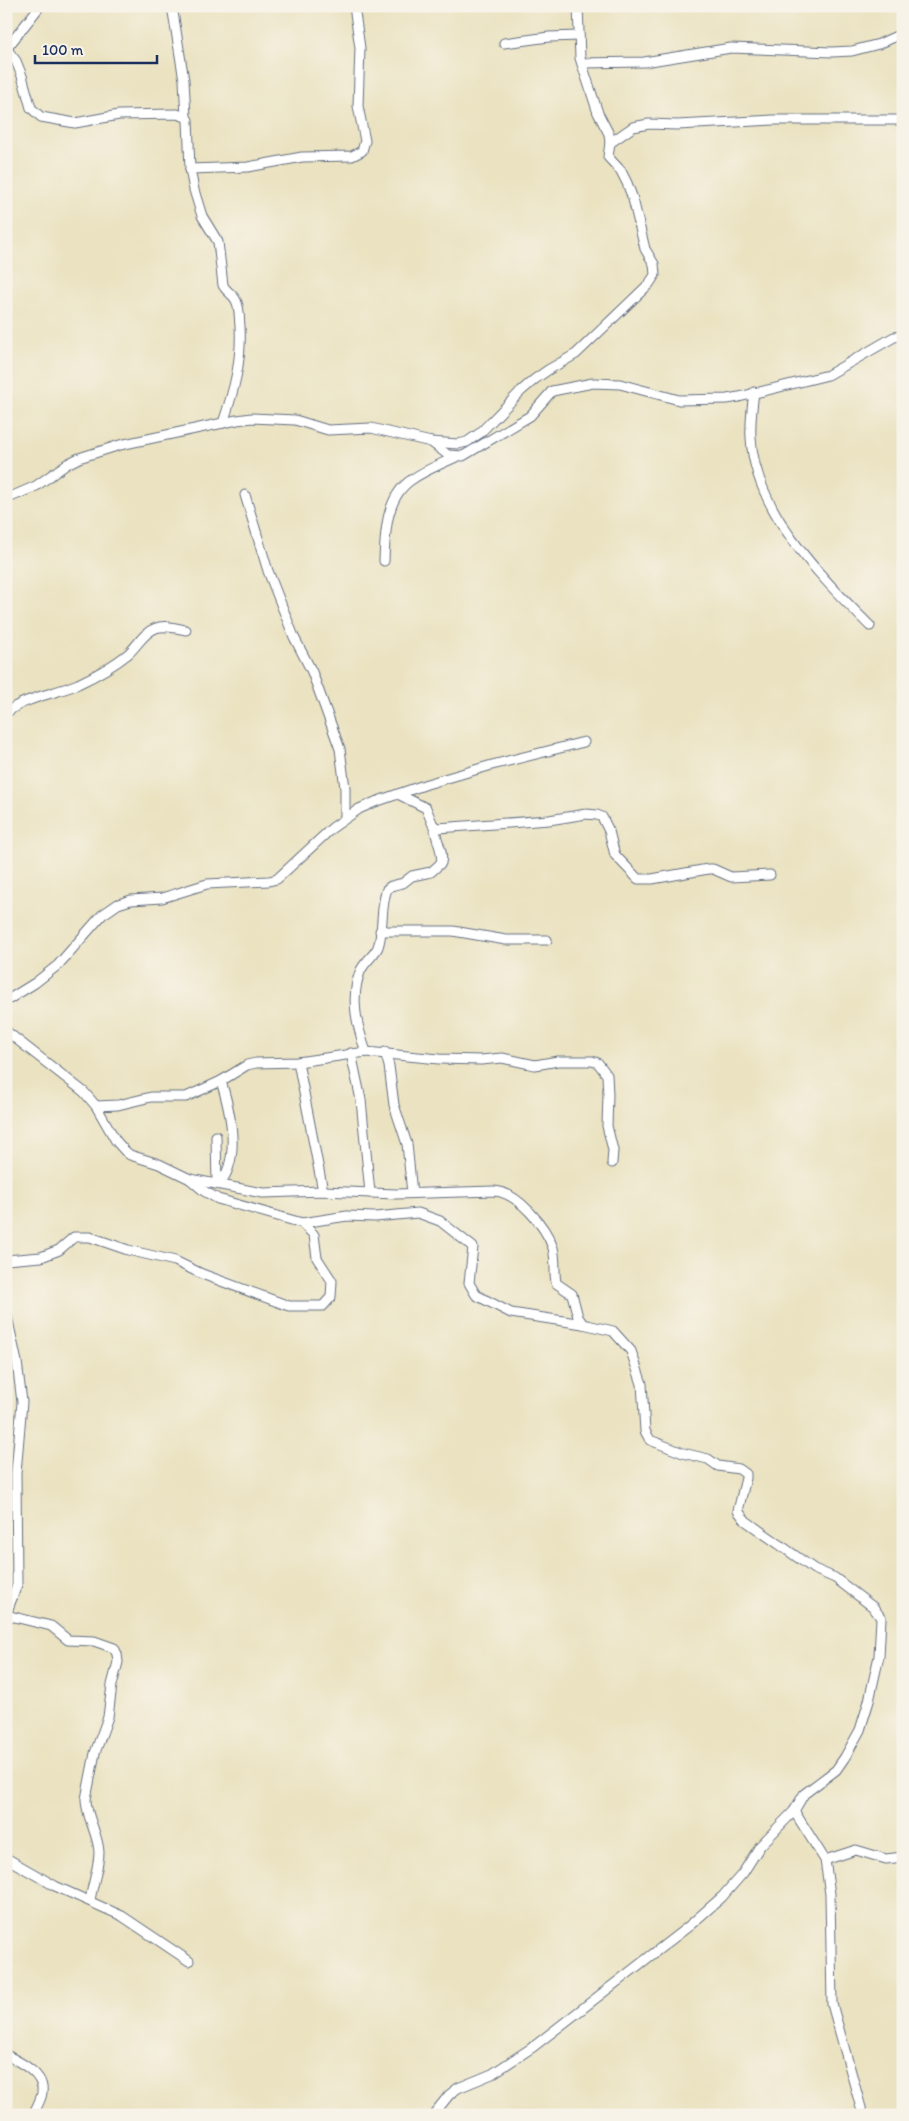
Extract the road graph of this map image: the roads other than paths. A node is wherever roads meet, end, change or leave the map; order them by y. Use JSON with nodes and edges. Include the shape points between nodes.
{"nodes":[{"id":1,"x":40,"y":6,"type":"edge"},
{"id":2,"x":172,"y":6,"type":"edge"},
{"id":3,"x":354,"y":6,"type":"edge"},
{"id":4,"x":578,"y":6,"type":"edge"},
{"id":5,"x":903,"y":33,"type":"edge"},
{"id":6,"x":579,"y":36,"type":"junction"},
{"id":7,"x":504,"y":43,"type":"dead end"},
{"id":8,"x":6,"y":48,"type":"edge"},
{"id":9,"x":582,"y":63,"type":"junction"},
{"id":10,"x":186,"y":117,"type":"junction"},
{"id":11,"x":903,"y":120,"type":"edge"},
{"id":12,"x":610,"y":143,"type":"junction"},
{"id":13,"x":190,"y":169,"type":"junction"},
{"id":14,"x":903,"y":336,"type":"edge"},
{"id":15,"x":754,"y":392,"type":"junction"},
{"id":16,"x":223,"y":423,"type":"junction"},
{"id":17,"x":431,"y":442,"type":"junction"},
{"id":18,"x":456,"y":457,"type":"junction"},
{"id":19,"x":245,"y":495,"type":"dead end"},
{"id":20,"x":6,"y":499,"type":"edge"},
{"id":21,"x":384,"y":561,"type":"dead end"},
{"id":22,"x":870,"y":626,"type":"dead end"},
{"id":23,"x":186,"y":630,"type":"dead end"},
{"id":24,"x":6,"y":713,"type":"edge"},
{"id":25,"x":584,"y":742,"type":"dead end"},
{"id":26,"x":398,"y":794,"type":"junction"},
{"id":27,"x":345,"y":818,"type":"junction"},
{"id":28,"x":435,"y":827,"type":"junction"},
{"id":29,"x":770,"y":876,"type":"dead end"},
{"id":30,"x":380,"y":931,"type":"junction"},
{"id":31,"x":547,"y":940,"type":"dead end"},
{"id":32,"x":6,"y":1001,"type":"edge"},
{"id":33,"x":6,"y":1031,"type":"edge"},
{"id":34,"x":366,"y":1052,"type":"junction"},
{"id":35,"x":385,"y":1052,"type":"junction"},
{"id":36,"x":351,"y":1053,"type":"junction"},
{"id":37,"x":298,"y":1062,"type":"junction"},
{"id":38,"x":221,"y":1080,"type":"junction"},
{"id":39,"x":96,"y":1106,"type":"junction"},
{"id":40,"x":216,"y":1136,"type":"dead end"},
{"id":41,"x":612,"y":1163,"type":"dead end"},
{"id":42,"x":190,"y":1179,"type":"junction"},
{"id":43,"x":218,"y":1184,"type":"junction"},
{"id":44,"x":323,"y":1191,"type":"junction"},
{"id":45,"x":370,"y":1193,"type":"junction"},
{"id":46,"x":412,"y":1193,"type":"junction"},
{"id":47,"x":302,"y":1223,"type":"junction"},
{"id":48,"x":6,"y":1260,"type":"edge"},
{"id":49,"x":6,"y":1312,"type":"edge"},
{"id":50,"x":583,"y":1324,"type":"junction"},
{"id":51,"x":13,"y":1340,"type":"junction"},
{"id":52,"x":6,"y":1364,"type":"edge"},
{"id":53,"x":17,"y":1497,"type":"junction"},
{"id":54,"x":6,"y":1500,"type":"edge"},
{"id":55,"x":6,"y":1614,"type":"edge"},
{"id":56,"x":794,"y":1811,"type":"junction"},
{"id":57,"x":903,"y":1857,"type":"edge"},
{"id":58,"x":6,"y":1858,"type":"edge"},
{"id":59,"x":825,"y":1860,"type":"junction"},
{"id":60,"x":90,"y":1902,"type":"junction"},
{"id":61,"x":189,"y":1961,"type":"dead end"},
{"id":62,"x":6,"y":2055,"type":"edge"},
{"id":63,"x":33,"y":2115,"type":"edge"},
{"id":64,"x":433,"y":2115,"type":"edge"},
{"id":65,"x":863,"y":2115,"type":"edge"}],
"edges":[{"from":1,"to":8,"type":"street"},
{"from":2,"to":10,"type":"street","via":[[184,80]]},
{"from":3,"to":13,"type":"street","via":[[360,48],[358,106],[365,141],[362,151],[352,156],[310,156],[248,167]]},
{"from":4,"to":6,"type":"street"},
{"from":5,"to":9,"type":"street","via":[[852,51],[731,48],[644,62]]},
{"from":6,"to":7,"type":"street"},
{"from":6,"to":9,"type":"street"},
{"from":8,"to":10,"type":"street","via":[[16,61],[31,108],[41,117],[75,123],[119,115],[177,114]]},
{"from":9,"to":12,"type":"street"},
{"from":10,"to":13,"type":"street"},
{"from":11,"to":12,"type":"street","via":[[743,120],[649,124],[633,127]]},
{"from":12,"to":17,"type":"street","via":[[608,157],[627,183],[655,275],[576,354],[521,391],[474,438],[458,444]]},
{"from":13,"to":16,"type":"street","via":[[202,216],[218,242],[223,285],[237,301],[238,307],[239,366]]},
{"from":14,"to":15,"type":"street","via":[[894,337],[828,375]]},
{"from":15,"to":18,"type":"street","via":[[727,399],[691,401],[620,384],[557,390],[547,394],[520,423],[469,453]]},
{"from":15,"to":22,"type":"street","via":[[751,439],[754,460],[775,514],[820,576]]},
{"from":16,"to":17,"type":"street","via":[[252,418],[295,420],[319,429],[370,428]]},
{"from":16,"to":20,"type":"street","via":[[120,445],[79,458],[36,486]]},
{"from":17,"to":18,"type":"street"},
{"from":18,"to":21,"type":"street","via":[[400,489],[388,520]]},
{"from":19,"to":27,"type":"street","via":[[268,571],[294,637],[312,672],[340,749]]},
{"from":23,"to":24,"type":"street","via":[[157,627],[149,631],[128,654],[96,675]]},
{"from":25,"to":26,"type":"street"},
{"from":26,"to":27,"type":"street"},
{"from":26,"to":28,"type":"street","via":[[426,808]]},
{"from":27,"to":32,"type":"street","via":[[277,878],[207,884],[162,898],[118,904],[102,915],[58,965]]},
{"from":28,"to":29,"type":"street","via":[[592,814],[602,817],[615,855],[638,879],[708,869],[730,877]]},
{"from":28,"to":30,"type":"street","via":[[442,851],[441,863],[431,872],[412,876],[387,889]]},
{"from":30,"to":31,"type":"street","via":[[453,931],[506,940]]},
{"from":30,"to":34,"type":"street","via":[[378,948],[360,972],[355,997],[355,1015]]},
{"from":33,"to":39,"type":"street","via":[[71,1081]]},
{"from":34,"to":35,"type":"street"},
{"from":34,"to":36,"type":"street"},
{"from":35,"to":41,"type":"street","via":[[439,1059],[502,1058],[535,1065],[568,1060],[598,1063],[607,1074],[608,1081],[606,1118],[613,1150]]},
{"from":35,"to":46,"type":"street","via":[[394,1105],[407,1144]]},
{"from":36,"to":37,"type":"street"},
{"from":36,"to":45,"type":"street","via":[[361,1100]]},
{"from":37,"to":38,"type":"street","via":[[247,1065]]},
{"from":37,"to":44,"type":"street"},
{"from":38,"to":39,"type":"street","via":[[186,1097],[152,1097],[118,1105]]},
{"from":38,"to":43,"type":"street","via":[[230,1110],[232,1138],[227,1173]]},
{"from":39,"to":42,"type":"street","via":[[116,1141],[130,1155]]},
{"from":40,"to":43,"type":"street"},
{"from":42,"to":43,"type":"street"},
{"from":42,"to":47,"type":"street","via":[[218,1199]]},
{"from":43,"to":44,"type":"street","via":[[263,1194]]},
{"from":44,"to":45,"type":"street"},
{"from":45,"to":46,"type":"street"},
{"from":46,"to":50,"type":"street","via":[[500,1192],[517,1202],[540,1222],[548,1235],[556,1260],[556,1283],[572,1294]]},
{"from":47,"to":48,"type":"street","via":[[314,1235],[317,1258],[332,1281],[331,1297],[323,1306],[289,1306],[202,1274],[175,1260],[128,1250],[90,1237],[74,1237],[59,1250],[41,1257]]},
{"from":47,"to":50,"type":"street","via":[[347,1216],[418,1213],[428,1216],[474,1247],[468,1283],[476,1295],[511,1313]]},
{"from":49,"to":51,"type":"street"},
{"from":50,"to":56,"type":"street","via":[[613,1331],[631,1351],[642,1384],[645,1431],[650,1440],[708,1459],[718,1466],[743,1470],[746,1478],[738,1506],[741,1516],[805,1563],[842,1582],[873,1607],[881,1618],[879,1656],[860,1730],[836,1770],[804,1794]]},
{"from":51,"to":52,"type":"street"},
{"from":51,"to":53,"type":"street","via":[[22,1402]]},
{"from":53,"to":54,"type":"street"},
{"from":53,"to":55,"type":"street","via":[[17,1585]]},
{"from":55,"to":60,"type":"street","via":[[51,1626],[68,1640],[88,1639],[107,1644],[118,1654],[108,1717],[86,1799],[99,1850]]},
{"from":56,"to":59,"type":"street"},
{"from":56,"to":64,"type":"street","via":[[760,1846],[732,1887],[689,1926],[533,2047],[492,2074],[449,2094]]},
{"from":57,"to":59,"type":"street","via":[[886,1859],[856,1850]]},
{"from":58,"to":60,"type":"street"},
{"from":59,"to":65,"type":"street","via":[[830,1894],[832,2004]]},
{"from":60,"to":61,"type":"street","via":[[135,1924]]},
{"from":62,"to":63,"type":"street","via":[[37,2076],[42,2085],[42,2094]]}]}
